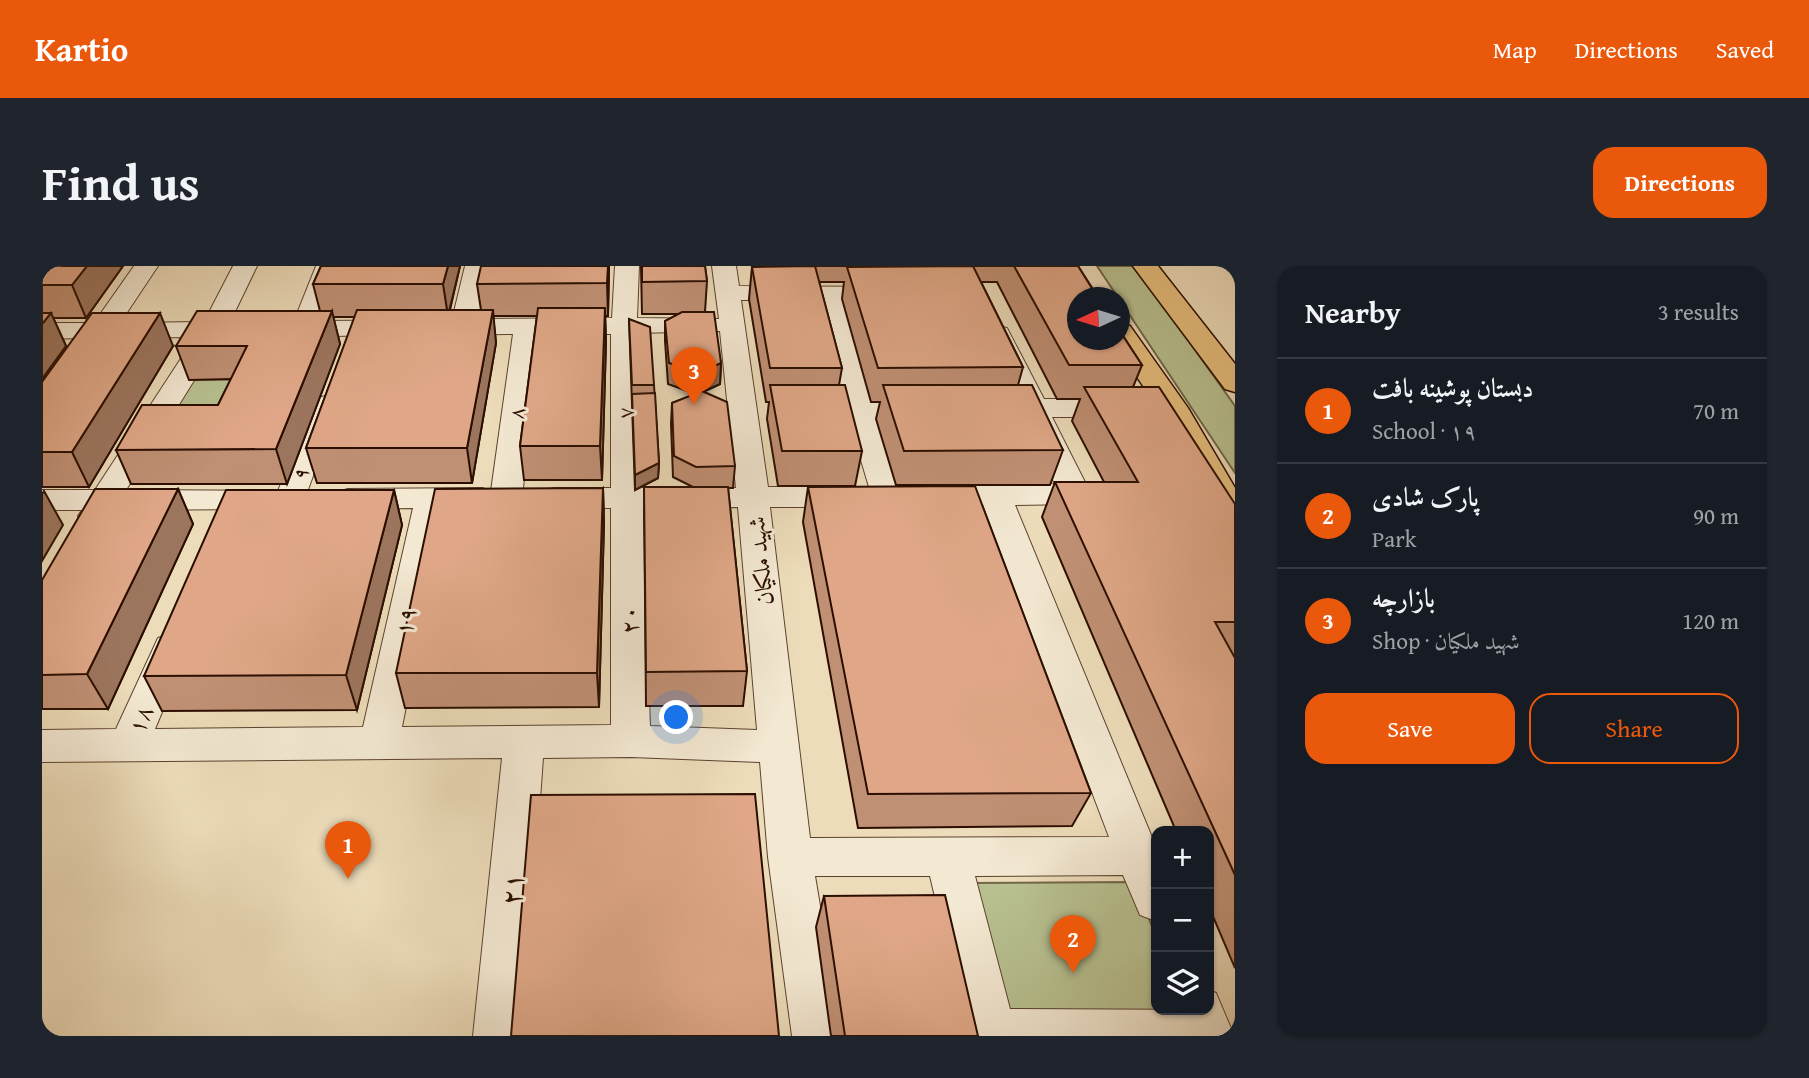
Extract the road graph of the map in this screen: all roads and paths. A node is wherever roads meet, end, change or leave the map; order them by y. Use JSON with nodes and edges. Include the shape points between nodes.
{"nodes":[{"id":1,"x":146,"y":266,"type":"edge"},
{"id":2,"x":246,"y":266,"type":"edge"},
{"id":3,"x":328,"y":266,"type":"edge"},
{"id":4,"x":477,"y":266,"type":"edge"},
{"id":5,"x":626,"y":266,"type":"edge"},
{"id":6,"x":1145,"y":266,"type":"edge"},
{"id":7,"x":725,"y":279,"type":"edge"},
{"id":8,"x":910,"y":279,"type":"edge"},
{"id":9,"x":828,"y":292,"type":"junction"},
{"id":10,"x":988,"y":314,"type":"edge"},
{"id":11,"x":734,"y":325,"type":"junction"},
{"id":12,"x":624,"y":327,"type":"junction"},
{"id":13,"x":463,"y":328,"type":"junction"},
{"id":14,"x":527,"y":328,"type":"junction"},
{"id":15,"x":213,"y":330,"type":"junction"},
{"id":16,"x":303,"y":330,"type":"junction"},
{"id":17,"x":42,"y":331,"type":"edge"},
{"id":18,"x":101,"y":331,"type":"junction"},
{"id":19,"x":1130,"y":347,"type":"edge"},
{"id":20,"x":343,"y":355,"type":"junction"},
{"id":21,"x":1235,"y":383,"type":"edge"},
{"id":22,"x":1033,"y":408,"type":"junction"},
{"id":23,"x":1173,"y":408,"type":"junction"},
{"id":24,"x":764,"y":409,"type":"junction"},
{"id":25,"x":860,"y":409,"type":"junction"},
{"id":26,"x":42,"y":416,"type":"edge"},
{"id":27,"x":995,"y":495,"type":"junction"},
{"id":28,"x":888,"y":497,"type":"junction"},
{"id":29,"x":506,"y":498,"type":"junction"},
{"id":30,"x":753,"y":498,"type":"junction"},
{"id":31,"x":235,"y":499,"type":"junction"},
{"id":32,"x":291,"y":499,"type":"junction"},
{"id":33,"x":431,"y":499,"type":"junction"},
{"id":34,"x":626,"y":499,"type":"junction"},
{"id":35,"x":42,"y":500,"type":"edge"},
{"id":36,"x":103,"y":500,"type":"junction"},
{"id":37,"x":1235,"y":517,"type":"edge"},
{"id":38,"x":219,"y":536,"type":"edge"},
{"id":39,"x":76,"y":548,"type":"edge"},
{"id":40,"x":182,"y":622,"type":"edge"},
{"id":41,"x":631,"y":741,"type":"junction"},
{"id":42,"x":524,"y":742,"type":"junction"},
{"id":43,"x":379,"y":743,"type":"junction"},
{"id":44,"x":129,"y":745,"type":"junction"},
{"id":45,"x":42,"y":746,"type":"edge"},
{"id":46,"x":779,"y":747,"type":"junction"},
{"id":47,"x":1138,"y":856,"type":"junction"},
{"id":48,"x":790,"y":858,"type":"junction"},
{"id":49,"x":948,"y":858,"type":"junction"},
{"id":50,"x":1151,"y":889,"type":"edge"},
{"id":51,"x":1201,"y":1015,"type":"edge"},
{"id":52,"x":498,"y":1036,"type":"edge"},
{"id":53,"x":817,"y":1036,"type":"edge"},
{"id":54,"x":1092,"y":1036,"type":"edge"}],
"edges":[{"from":1,"to":18,"type":"street"},
{"from":2,"to":15,"type":"street"},
{"from":3,"to":16,"type":"street"},
{"from":4,"to":13,"type":"street"},
{"from":5,"to":12,"type":"street","name":"۷"},
{"from":6,"to":21,"type":"main road"},
{"from":7,"to":9,"type":"street"},
{"from":7,"to":11,"type":"street","name":"شهید ملکیان"},
{"from":8,"to":9,"type":"street","via":[[915,292]]},
{"from":9,"to":25,"type":"street"},
{"from":10,"to":22,"type":"street"},
{"from":11,"to":12,"type":"street"},
{"from":11,"to":24,"type":"street","name":"شهید ملکیان"},
{"from":12,"to":14,"type":"street"},
{"from":12,"to":34,"type":"street","name":"۷"},
{"from":13,"to":14,"type":"street"},
{"from":13,"to":20,"type":"street"},
{"from":14,"to":29,"type":"street","name":"۸"},
{"from":15,"to":16,"type":"street"},
{"from":15,"to":18,"type":"street"},
{"from":15,"to":36,"type":"street"},
{"from":16,"to":20,"type":"street"},
{"from":17,"to":18,"type":"street"},
{"from":18,"to":26,"type":"street"},
{"from":19,"to":23,"type":"main road"},
{"from":20,"to":32,"type":"street","name":"۹"},
{"from":22,"to":23,"type":"street"},
{"from":22,"to":25,"type":"street"},
{"from":22,"to":27,"type":"street","via":[[1074,494]]},
{"from":23,"to":37,"type":"main road"},
{"from":24,"to":25,"type":"street"},
{"from":24,"to":30,"type":"street","name":"شهید ملکیان"},
{"from":25,"to":28,"type":"street"},
{"from":27,"to":28,"type":"street"},
{"from":27,"to":47,"type":"street"},
{"from":28,"to":30,"type":"street"},
{"from":29,"to":33,"type":"street"},
{"from":29,"to":34,"type":"street"},
{"from":30,"to":34,"type":"street"},
{"from":30,"to":46,"type":"street","name":"شهید ملکیان"},
{"from":31,"to":32,"type":"street"},
{"from":31,"to":36,"type":"street"},
{"from":31,"to":38,"type":"street"},
{"from":32,"to":33,"type":"street"},
{"from":33,"to":43,"type":"street","name":"۱۹"},
{"from":34,"to":41,"type":"street","name":"۲۰"},
{"from":35,"to":36,"type":"street"},
{"from":36,"to":39,"type":"street"},
{"from":40,"to":44,"type":"street","name":"۱۸"},
{"from":41,"to":42,"type":"street"},
{"from":41,"to":46,"type":"street"},
{"from":42,"to":43,"type":"street"},
{"from":42,"to":52,"type":"street","name":"۲۱"},
{"from":43,"to":44,"type":"street"},
{"from":44,"to":45,"type":"street"},
{"from":46,"to":48,"type":"street","name":"شهید ملکیان"},
{"from":47,"to":49,"type":"street"},
{"from":47,"to":50,"type":"street"},
{"from":48,"to":49,"type":"street"},
{"from":48,"to":53,"type":"street","name":"شهید ملکیان"},
{"from":49,"to":54,"type":"street","via":[[992,1034]]},
{"from":51,"to":54,"type":"street","via":[[1208,1033]]}]}
